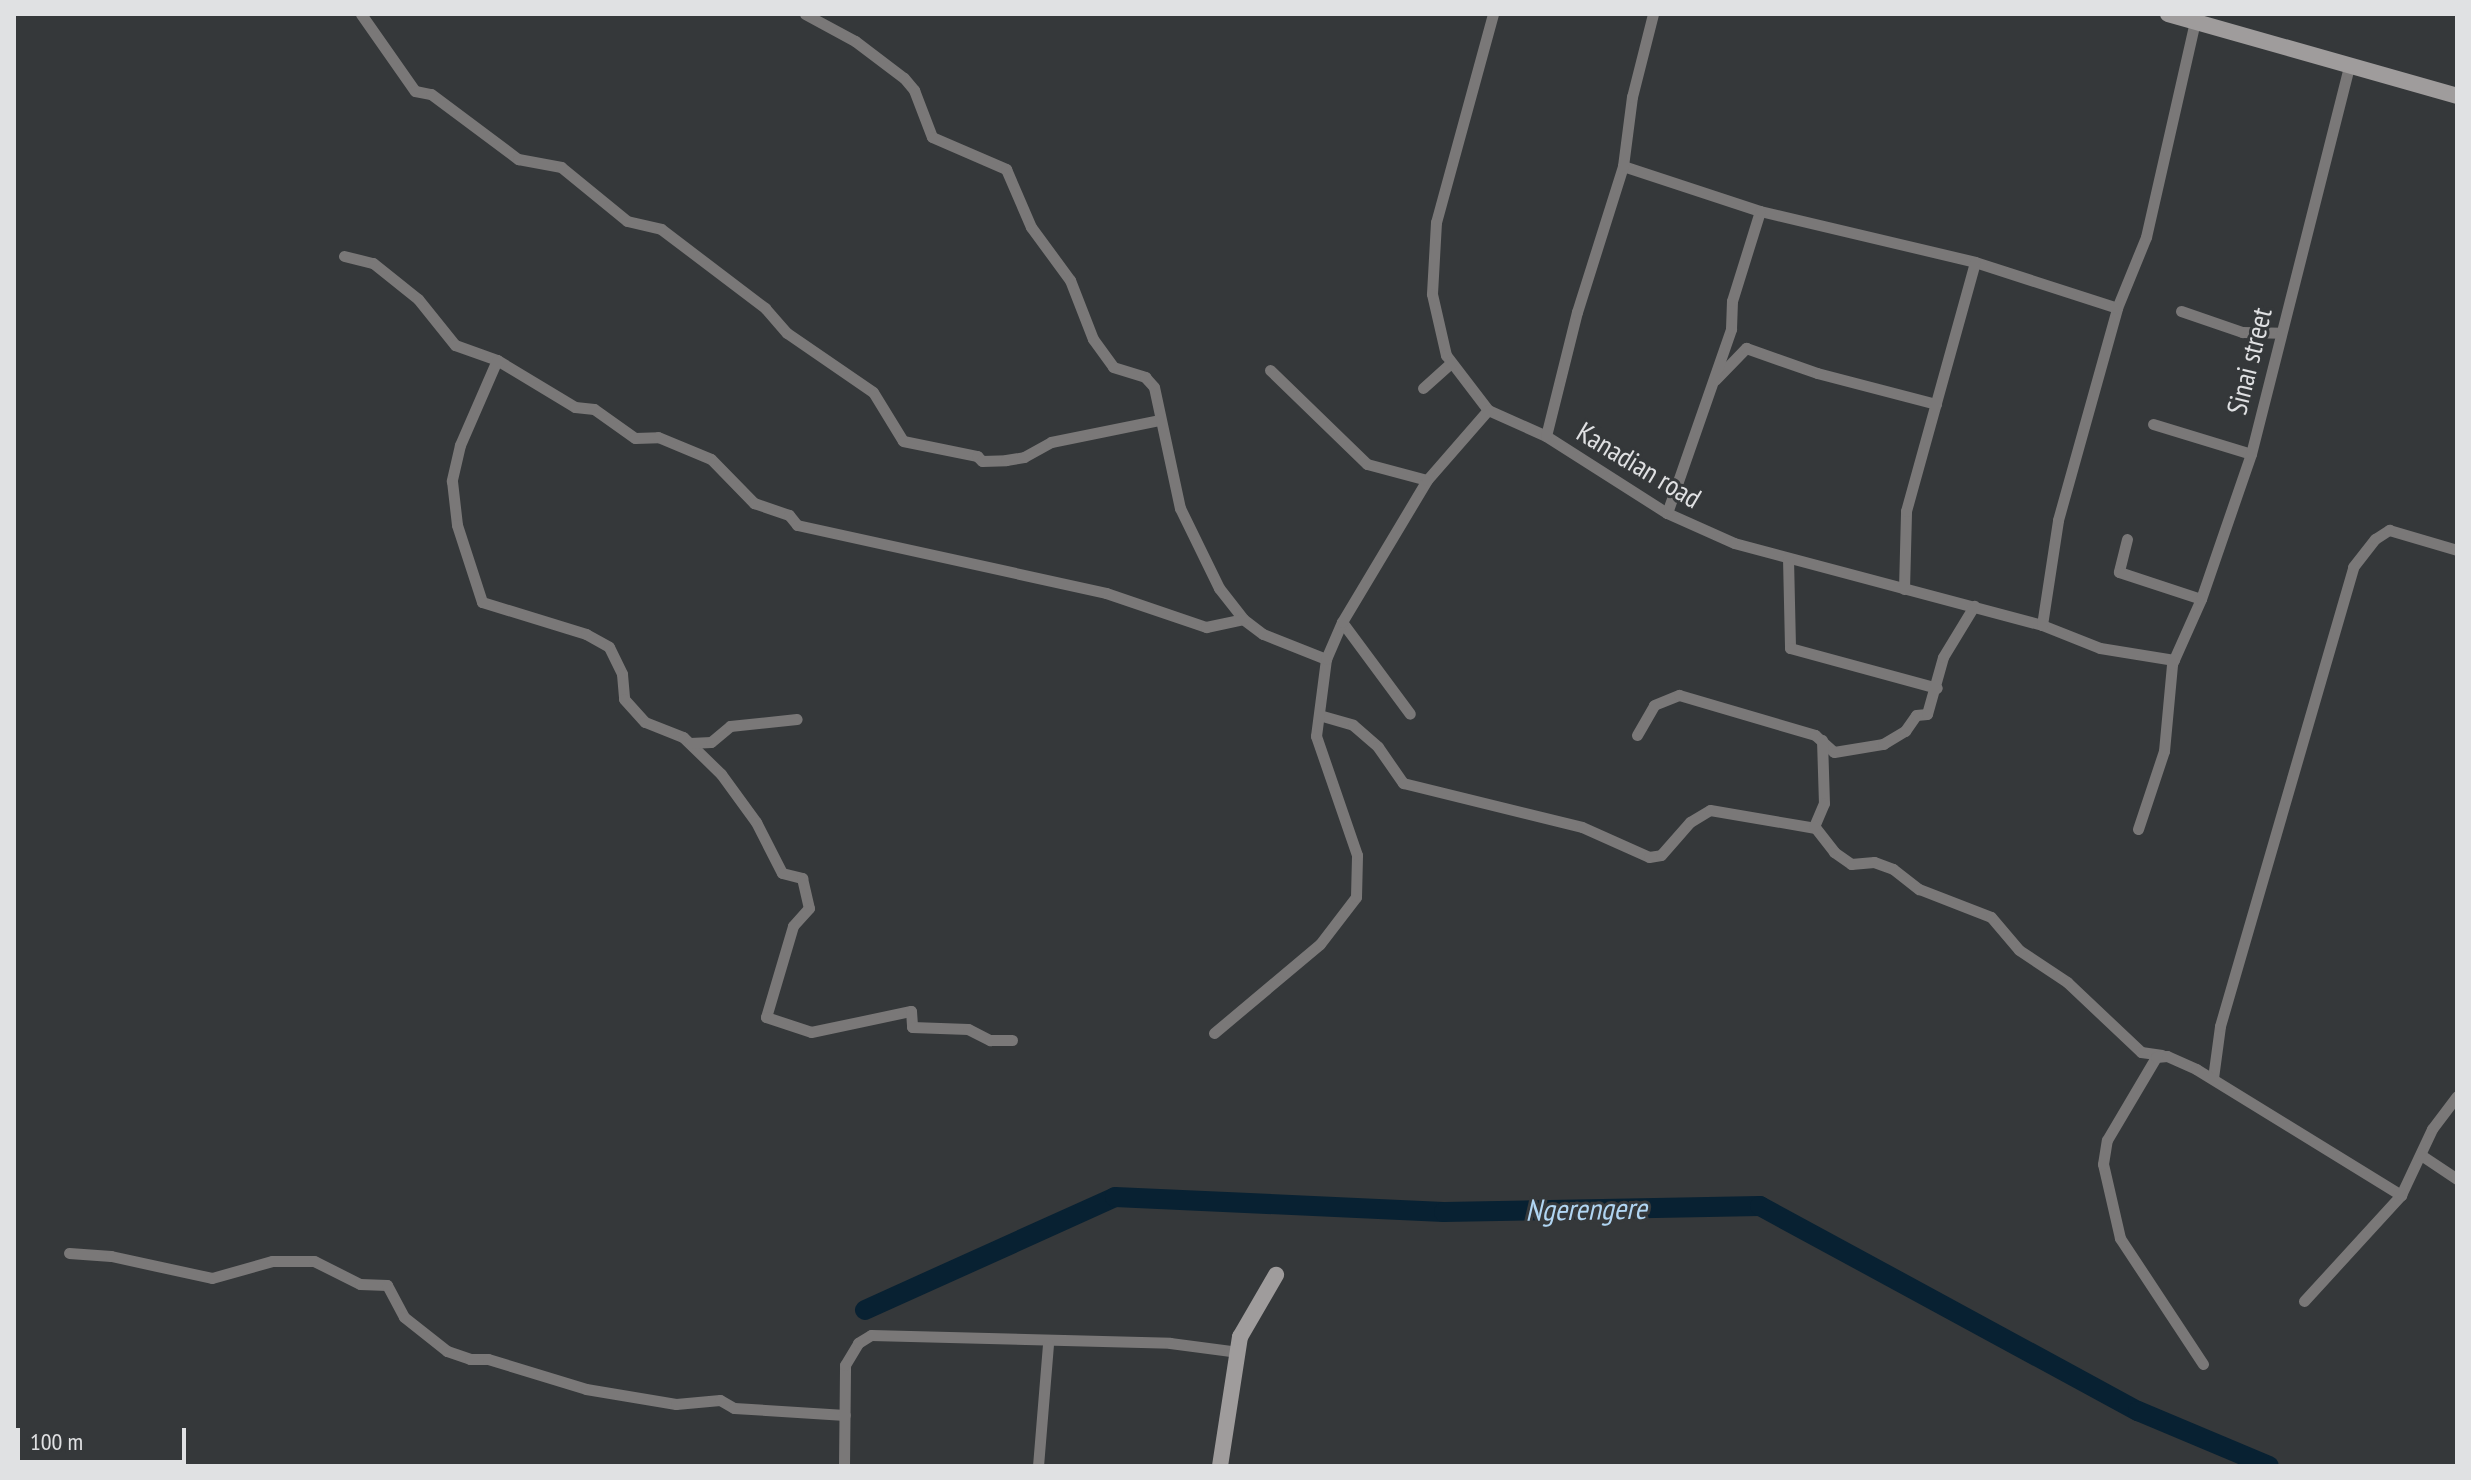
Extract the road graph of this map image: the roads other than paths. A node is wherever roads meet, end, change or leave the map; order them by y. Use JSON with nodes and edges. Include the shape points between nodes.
{"nodes":[{"id":1,"x":361,"y":14,"type":"edge"},
{"id":2,"x":805,"y":14,"type":"edge"},
{"id":3,"x":1493,"y":14,"type":"edge"},
{"id":4,"x":1653,"y":14,"type":"edge"},
{"id":5,"x":2168,"y":14,"type":"edge"},
{"id":6,"x":2195,"y":22,"type":"junction"},
{"id":7,"x":2349,"y":67,"type":"junction"},
{"id":8,"x":2457,"y":96,"type":"edge"},
{"id":9,"x":1623,"y":166,"type":"junction"},
{"id":10,"x":1760,"y":211,"type":"junction"},
{"id":11,"x":344,"y":256,"type":"dead end"},
{"id":12,"x":1975,"y":262,"type":"junction"},
{"id":13,"x":2117,"y":308,"type":"junction"},
{"id":14,"x":2181,"y":311,"type":"dead end"},
{"id":15,"x":1731,"y":329,"type":"junction"},
{"id":16,"x":2281,"y":333,"type":"junction"},
{"id":17,"x":1746,"y":348,"type":"junction"},
{"id":18,"x":497,"y":360,"type":"junction"},
{"id":19,"x":1451,"y":363,"type":"junction"},
{"id":20,"x":1270,"y":370,"type":"dead end"},
{"id":21,"x":1711,"y":383,"type":"junction"},
{"id":22,"x":1423,"y":388,"type":"dead end"},
{"id":23,"x":1936,"y":404,"type":"junction"},
{"id":24,"x":1488,"y":410,"type":"junction"},
{"id":25,"x":1159,"y":420,"type":"junction"},
{"id":26,"x":2153,"y":424,"type":"dead end"},
{"id":27,"x":1546,"y":436,"type":"junction"},
{"id":28,"x":2251,"y":454,"type":"junction"},
{"id":29,"x":1427,"y":480,"type":"junction"},
{"id":30,"x":1667,"y":513,"type":"junction"},
{"id":31,"x":2127,"y":539,"type":"dead end"},
{"id":32,"x":2457,"y":550,"type":"edge"},
{"id":33,"x":1788,"y":558,"type":"junction"},
{"id":34,"x":1904,"y":589,"type":"junction"},
{"id":35,"x":2201,"y":599,"type":"junction"},
{"id":36,"x":1974,"y":606,"type":"junction"},
{"id":37,"x":1243,"y":619,"type":"junction"},
{"id":38,"x":1342,"y":622,"type":"junction"},
{"id":39,"x":2042,"y":625,"type":"junction"},
{"id":40,"x":1326,"y":659,"type":"junction"},
{"id":41,"x":2174,"y":660,"type":"junction"},
{"id":42,"x":1937,"y":688,"type":"junction"},
{"id":43,"x":1410,"y":714,"type":"dead end"},
{"id":44,"x":1319,"y":715,"type":"junction"},
{"id":45,"x":797,"y":719,"type":"dead end"},
{"id":46,"x":1637,"y":735,"type":"dead end"},
{"id":47,"x":1822,"y":740,"type":"junction"},
{"id":48,"x":690,"y":743,"type":"junction"},
{"id":49,"x":1815,"y":828,"type":"junction"},
{"id":50,"x":2138,"y":829,"type":"dead end"},
{"id":51,"x":1214,"y":1033,"type":"dead end"},
{"id":52,"x":1012,"y":1040,"type":"dead end"},
{"id":53,"x":2162,"y":1055,"type":"junction"},
{"id":54,"x":2213,"y":1078,"type":"junction"},
{"id":55,"x":2457,"y":1096,"type":"edge"},
{"id":56,"x":2421,"y":1155,"type":"junction"},
{"id":57,"x":2457,"y":1179,"type":"edge"},
{"id":58,"x":2401,"y":1195,"type":"junction"},
{"id":59,"x":69,"y":1253,"type":"dead end"},
{"id":60,"x":1276,"y":1275,"type":"dead end"},
{"id":61,"x":2304,"y":1301,"type":"dead end"},
{"id":62,"x":1048,"y":1344,"type":"junction"},
{"id":63,"x":1238,"y":1352,"type":"junction"},
{"id":64,"x":2203,"y":1364,"type":"dead end"},
{"id":65,"x":845,"y":1415,"type":"junction"},
{"id":66,"x":844,"y":1466,"type":"edge"},
{"id":67,"x":1038,"y":1466,"type":"edge"},
{"id":68,"x":1220,"y":1466,"type":"edge"}],
"edges":[{"from":1,"to":25,"type":"street","via":[[415,91],[431,94],[518,159],[561,167],[627,221],[661,229],[765,308],[787,333],[873,392],[903,441],[994,461],[1024,457],[1051,442]]},
{"from":2,"to":25,"type":"street","via":[[855,41],[904,78],[932,137],[1006,169],[1031,227],[1070,280],[1093,339],[1113,367],[1145,377],[1158,398]]},
{"from":3,"to":19,"type":"street","name":"Kanadian road","via":[[1436,222],[1432,294]]},
{"from":4,"to":9,"type":"street","via":[[1632,97]]},
{"from":5,"to":6,"type":"street"},
{"from":6,"to":7,"type":"street"},
{"from":6,"to":13,"type":"street","via":[[2146,237]]},
{"from":7,"to":8,"type":"street"},
{"from":7,"to":16,"type":"street","name":"Sinai street"},
{"from":9,"to":10,"type":"street"},
{"from":9,"to":27,"type":"street","via":[[1577,312]]},
{"from":10,"to":12,"type":"street"},
{"from":10,"to":15,"type":"street","via":[[1732,301]]},
{"from":11,"to":18,"type":"street","via":[[373,263],[418,299],[455,345]]},
{"from":12,"to":13,"type":"street"},
{"from":12,"to":23,"type":"street"},
{"from":13,"to":39,"type":"street","via":[[2058,520]]},
{"from":14,"to":16,"type":"street","via":[[2242,332]]},
{"from":15,"to":17,"type":"street"},
{"from":15,"to":21,"type":"street"},
{"from":16,"to":28,"type":"street","name":"Sinai street"},
{"from":17,"to":21,"type":"street"},
{"from":17,"to":23,"type":"street"},
{"from":18,"to":37,"type":"street","via":[[575,407],[594,409],[635,438],[658,437],[711,459],[754,503],[789,515],[797,525],[1106,593],[1206,627]]},
{"from":18,"to":48,"type":"street","via":[[460,445],[452,481],[457,525],[482,602],[586,634],[609,647],[622,674],[624,699],[645,722]]},
{"from":19,"to":22,"type":"street"},
{"from":19,"to":24,"type":"street","name":"Kanadian road"},
{"from":20,"to":29,"type":"street","via":[[1367,464]]},
{"from":21,"to":30,"type":"street"},
{"from":23,"to":34,"type":"street","via":[[1906,511]]},
{"from":24,"to":27,"type":"street","name":"Kanadian road"},
{"from":24,"to":29,"type":"street"},
{"from":25,"to":37,"type":"street","via":[[1180,508],[1219,588]]},
{"from":26,"to":28,"type":"street"},
{"from":27,"to":30,"type":"street","name":"Kanadian road"},
{"from":28,"to":35,"type":"street","name":"Sinai street"},
{"from":29,"to":38,"type":"street"},
{"from":30,"to":33,"type":"street","name":"Kanadian road","via":[[1734,543]]},
{"from":31,"to":35,"type":"street","via":[[2119,572]]},
{"from":32,"to":54,"type":"street","via":[[2389,530],[2353,567],[2220,1026]]},
{"from":33,"to":34,"type":"street","name":"Kanadian road"},
{"from":33,"to":42,"type":"street","via":[[1790,648]]},
{"from":34,"to":36,"type":"street","name":"Kanadian road"},
{"from":35,"to":41,"type":"street","name":"Sinai street"},
{"from":36,"to":39,"type":"street","name":"Kanadian road"},
{"from":36,"to":42,"type":"street","via":[[1943,657]]},
{"from":37,"to":40,"type":"street","via":[[1263,634]]},
{"from":38,"to":40,"type":"street"},
{"from":38,"to":43,"type":"street"},
{"from":39,"to":41,"type":"street","name":"Kanadian road","via":[[2100,648]]},
{"from":40,"to":44,"type":"street"},
{"from":41,"to":50,"type":"street","name":"Sinai street","via":[[2164,751]]},
{"from":42,"to":47,"type":"street","via":[[1927,714],[1916,715],[1905,731],[1883,744],[1840,753]]},
{"from":44,"to":49,"type":"street","via":[[1353,725],[1378,747],[1393,776],[1403,783],[1592,830],[1649,857],[1661,855],[1690,822],[1710,810]]},
{"from":44,"to":51,"type":"street","via":[[1319,756],[1354,844],[1359,891],[1320,944]]},
{"from":45,"to":48,"type":"street","via":[[730,726],[711,742]]},
{"from":46,"to":47,"type":"street","via":[[1654,705],[1671,695]]},
{"from":47,"to":49,"type":"street","via":[[1824,803]]},
{"from":48,"to":52,"type":"street","via":[[727,780],[782,873],[802,878],[806,886],[809,908],[793,926],[767,1019],[811,1032],[911,1011],[912,1027],[968,1029],[990,1040]]},
{"from":49,"to":53,"type":"street","via":[[1851,864],[1874,862],[1893,869],[1919,889],[1991,917],[2019,950],[2067,982],[2141,1052]]},
{"from":53,"to":54,"type":"street"},
{"from":53,"to":64,"type":"street","via":[[2107,1140],[2103,1164],[2120,1238]]},
{"from":54,"to":58,"type":"street"},
{"from":55,"to":56,"type":"street","via":[[2443,1110]]},
{"from":56,"to":57,"type":"street"},
{"from":56,"to":58,"type":"street"},
{"from":58,"to":61,"type":"street"},
{"from":59,"to":65,"type":"street","via":[[94,1253],[212,1278],[272,1261],[314,1261],[360,1284],[387,1285],[404,1317],[447,1351],[470,1359],[488,1359],[586,1389],[676,1404],[720,1400],[734,1408]]},
{"from":60,"to":63,"type":"street","via":[[1247,1317]]},
{"from":62,"to":63,"type":"street","via":[[1157,1343]]},
{"from":62,"to":65,"type":"street","via":[[871,1335],[858,1343],[845,1365]]},
{"from":62,"to":67,"type":"street"},
{"from":63,"to":68,"type":"street","via":[[1229,1381]]},
{"from":65,"to":66,"type":"street"}]}
